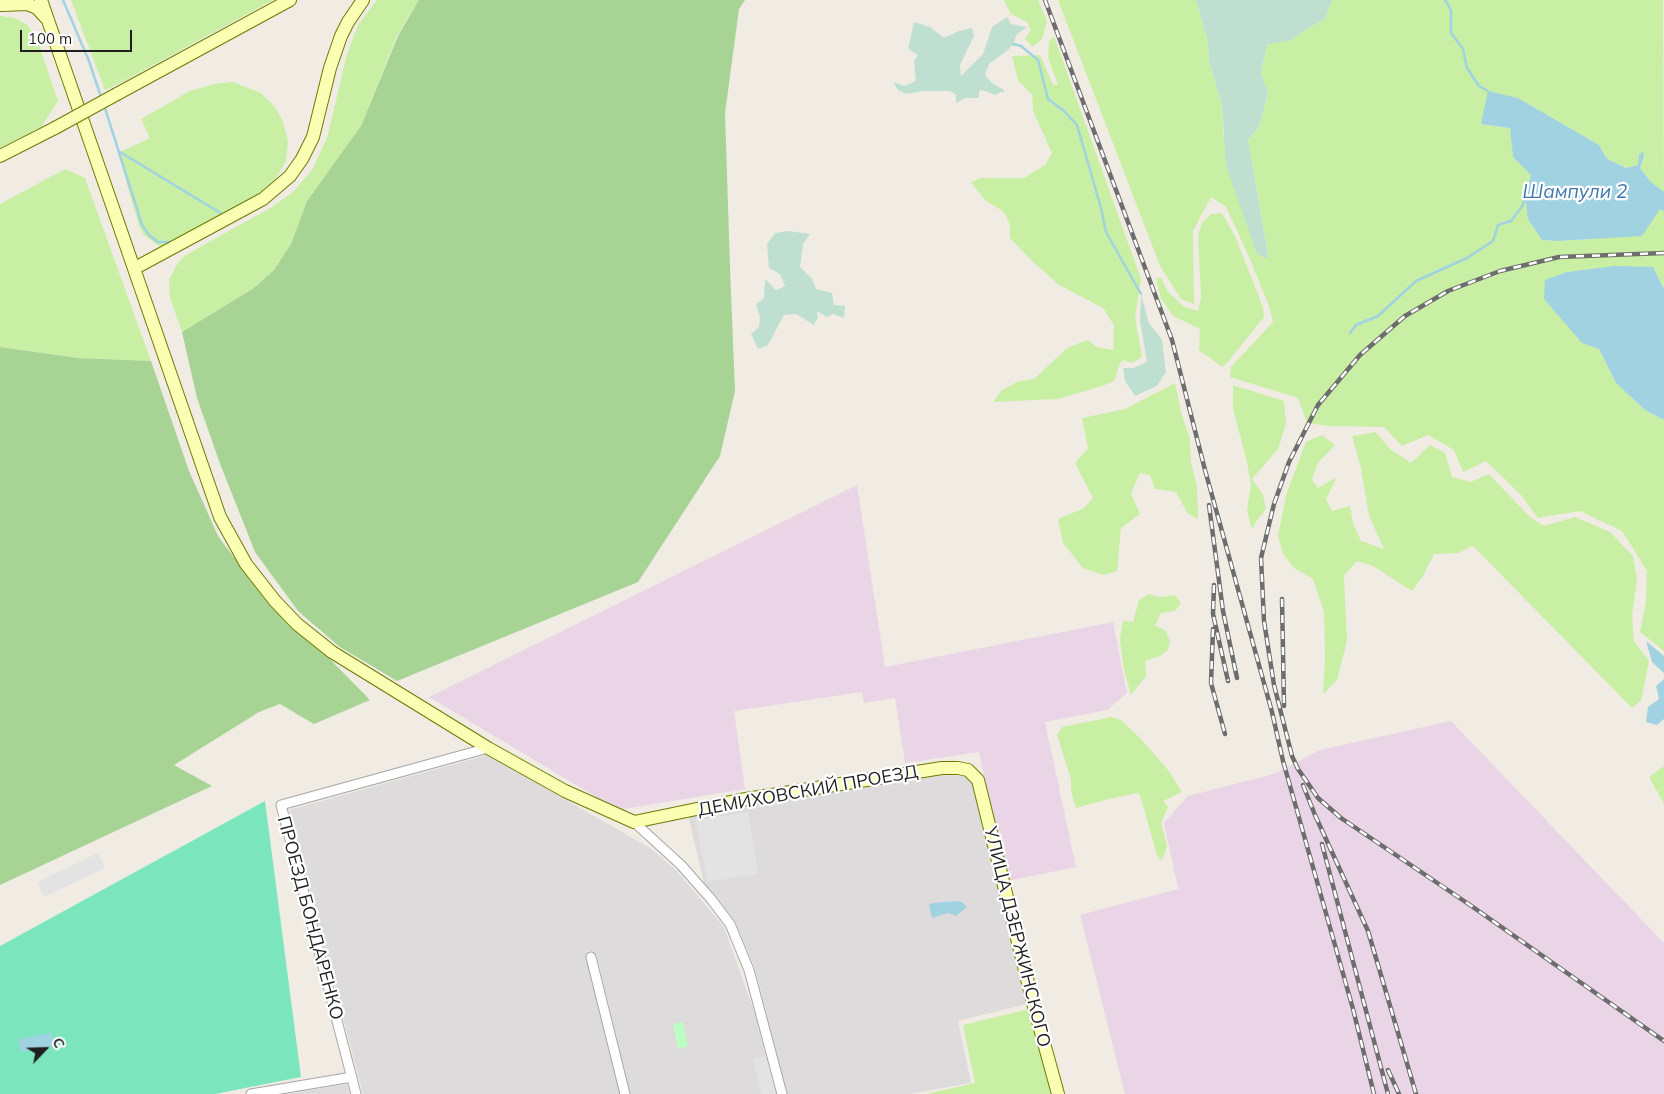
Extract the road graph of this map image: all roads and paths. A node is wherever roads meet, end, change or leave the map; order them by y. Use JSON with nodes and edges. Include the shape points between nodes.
{"nodes":[{"id":1,"x":41,"y":0,"type":"edge"},
{"id":2,"x":290,"y":0,"type":"edge"},
{"id":3,"x":363,"y":0,"type":"edge"},
{"id":4,"x":5,"y":4,"type":"edge"},
{"id":5,"x":49,"y":22,"type":"junction"},
{"id":6,"x":0,"y":156,"type":"edge"},
{"id":7,"x":135,"y":268,"type":"junction"},
{"id":8,"x":488,"y":748,"type":"junction"},
{"id":9,"x":978,"y":780,"type":"joint"},
{"id":10,"x":634,"y":822,"type":"junction"},
{"id":11,"x":590,"y":957,"type":"dead end"},
{"id":12,"x":352,"y":1077,"type":"junction"},
{"id":13,"x":251,"y":1094,"type":"edge"},
{"id":14,"x":356,"y":1094,"type":"edge"},
{"id":15,"x":625,"y":1094,"type":"edge"},
{"id":16,"x":782,"y":1094,"type":"edge"},
{"id":17,"x":1058,"y":1094,"type":"edge"}],
"edges":[{"from":1,"to":5,"type":"main road"},
{"from":2,"to":6,"type":"main road","bridge":true},
{"from":3,"to":7,"type":"main road","via":[[341,36],[313,137],[290,176],[263,199]]},
{"from":4,"to":5,"type":"main road","via":[[27,4],[37,8]]},
{"from":5,"to":7,"type":"main road"},
{"from":7,"to":8,"type":"main road","via":[[220,517],[246,564],[297,624],[332,652]]},
{"from":8,"to":10,"type":"main road","via":[[564,792]]},
{"from":8,"to":12,"type":"street","name":"ПРОЕЗД БОНДАРЕНКО","via":[[281,805]]},
{"from":9,"to":10,"type":"main road","name":"ДЕМИХОВСКИЙ ПРОЕЗД","via":[[968,770],[942,768],[740,800]]},
{"from":9,"to":17,"type":"main road","name":"УЛИЦА ДЗЕРЖИНСКОГО"},
{"from":10,"to":16,"type":"street","via":[[681,865],[730,924],[749,970]]},
{"from":11,"to":15,"type":"street"},
{"from":12,"to":13,"type":"street"},
{"from":12,"to":14,"type":"street","name":"ПРОЕЗД БОНДАРЕНКО"}]}
